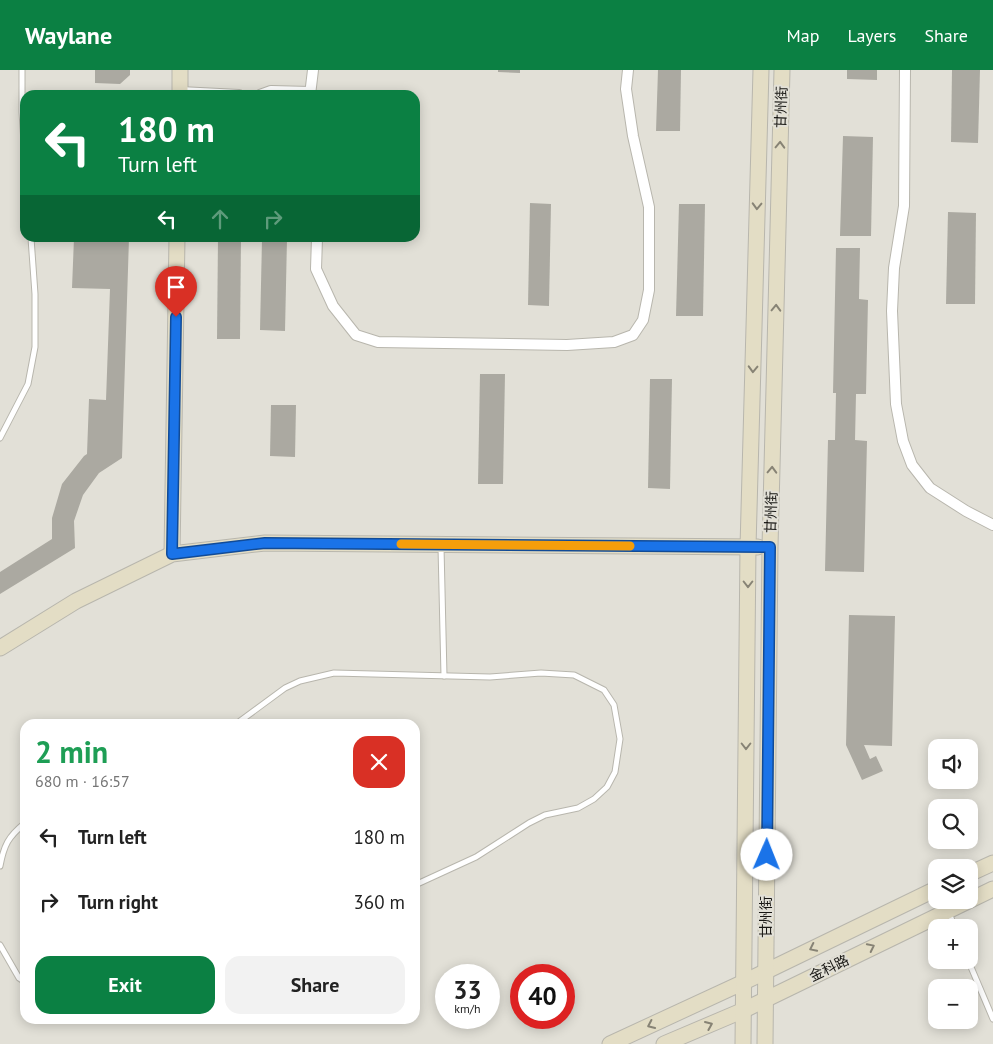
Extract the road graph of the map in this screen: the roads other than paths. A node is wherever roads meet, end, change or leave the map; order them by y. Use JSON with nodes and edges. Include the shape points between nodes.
{"nodes":[{"id":1,"x":22,"y":70,"type":"edge"},
{"id":2,"x":180,"y":70,"type":"edge"},
{"id":3,"x":314,"y":70,"type":"edge"},
{"id":4,"x":628,"y":70,"type":"edge"},
{"id":5,"x":761,"y":70,"type":"edge"},
{"id":6,"x":782,"y":70,"type":"edge"},
{"id":7,"x":905,"y":70,"type":"edge"},
{"id":8,"x":22,"y":90,"type":"edge"},
{"id":9,"x":180,"y":90,"type":"edge"},
{"id":10,"x":311,"y":90,"type":"edge"},
{"id":11,"x":31,"y":242,"type":"edge"},
{"id":12,"x":177,"y":242,"type":"edge"},
{"id":13,"x":316,"y":242,"type":"edge"},
{"id":14,"x":0,"y":438,"type":"edge"},
{"id":15,"x":993,"y":525,"type":"edge"},
{"id":16,"x":441,"y":544,"type":"junction"},
{"id":17,"x":748,"y":547,"type":"junction"},
{"id":18,"x":770,"y":547,"type":"junction"},
{"id":19,"x":172,"y":554,"type":"junction"},
{"id":20,"x":0,"y":648,"type":"edge"},
{"id":21,"x":444,"y":676,"type":"junction"},
{"id":22,"x":243,"y":719,"type":"edge"},
{"id":23,"x":20,"y":827,"type":"edge"},
{"id":24,"x":993,"y":862,"type":"edge"},
{"id":25,"x":0,"y":866,"type":"edge"},
{"id":26,"x":978,"y":870,"type":"edge"},
{"id":27,"x":420,"y":883,"type":"edge"},
{"id":28,"x":993,"y":889,"type":"edge"},
{"id":29,"x":928,"y":893,"type":"edge"},
{"id":30,"x":948,"y":911,"type":"junction"},
{"id":31,"x":951,"y":919,"type":"edge"},
{"id":32,"x":0,"y":945,"type":"edge"},
{"id":33,"x":972,"y":969,"type":"edge"},
{"id":34,"x":766,"y":971,"type":"junction"},
{"id":35,"x":20,"y":979,"type":"edge"},
{"id":36,"x":744,"y":982,"type":"junction"},
{"id":37,"x":765,"y":999,"type":"junction"},
{"id":38,"x":744,"y":1010,"type":"junction"},
{"id":39,"x":993,"y":1019,"type":"edge"},
{"id":40,"x":610,"y":1044,"type":"edge"},
{"id":41,"x":664,"y":1044,"type":"edge"},
{"id":42,"x":743,"y":1044,"type":"edge"},
{"id":43,"x":764,"y":1044,"type":"edge"}],
"edges":[{"from":1,"to":8,"type":"lane"},
{"from":2,"to":9,"type":"street"},
{"from":3,"to":10,"type":"street"},
{"from":4,"to":13,"type":"street","via":[[626,89],[630,117],[649,207],[649,290],[643,320],[634,335],[614,342],[567,345],[378,342],[356,335],[333,306],[316,269]]},
{"from":5,"to":17,"type":"street","name":"甘州街","one_way":true},
{"from":18,"to":6,"type":"street","name":"甘州街","one_way":true},
{"from":7,"to":15,"type":"street","via":[[904,206],[894,268],[892,311],[894,373],[903,441],[912,465],[930,488]]},
{"from":11,"to":14,"type":"lane","via":[[35,347],[28,384]]},
{"from":12,"to":19,"type":"street"},
{"from":16,"to":17,"type":"street"},
{"from":16,"to":19,"type":"street","via":[[265,543]]},
{"from":16,"to":21,"type":"lane"},
{"from":17,"to":18,"type":"street"},
{"from":17,"to":36,"type":"street","name":"甘州街","one_way":true},
{"from":18,"to":34,"type":"street","name":"甘州街"},
{"from":19,"to":20,"type":"street","via":[[76,601]]},
{"from":21,"to":22,"type":"lane","via":[[334,673],[300,681],[286,688]]},
{"from":21,"to":27,"type":"lane","via":[[574,675],[604,690],[614,705],[620,738],[615,772],[608,787],[594,800],[529,822],[476,857]]},
{"from":23,"to":25,"type":"lane","via":[[4,846]]},
{"from":24,"to":26,"type":"street"},
{"from":28,"to":30,"type":"street","name":"金科路"},
{"from":29,"to":34,"type":"street","name":"金科路","one_way":true},
{"from":30,"to":31,"type":"lane"},
{"from":37,"to":30,"type":"street","name":"金科路","one_way":true},
{"from":32,"to":35,"type":"lane"},
{"from":33,"to":39,"type":"lane"},
{"from":34,"to":36,"type":"street","name":"金科路"},
{"from":34,"to":37,"type":"street","name":"甘州街"},
{"from":36,"to":38,"type":"street","name":"甘州街"},
{"from":36,"to":40,"type":"street","name":"金科路","one_way":true},
{"from":37,"to":38,"type":"street","name":"金科路"},
{"from":37,"to":43,"type":"street","name":"甘州街"},
{"from":41,"to":38,"type":"street","name":"金科路","one_way":true},
{"from":38,"to":42,"type":"street","name":"甘州街"}]}
